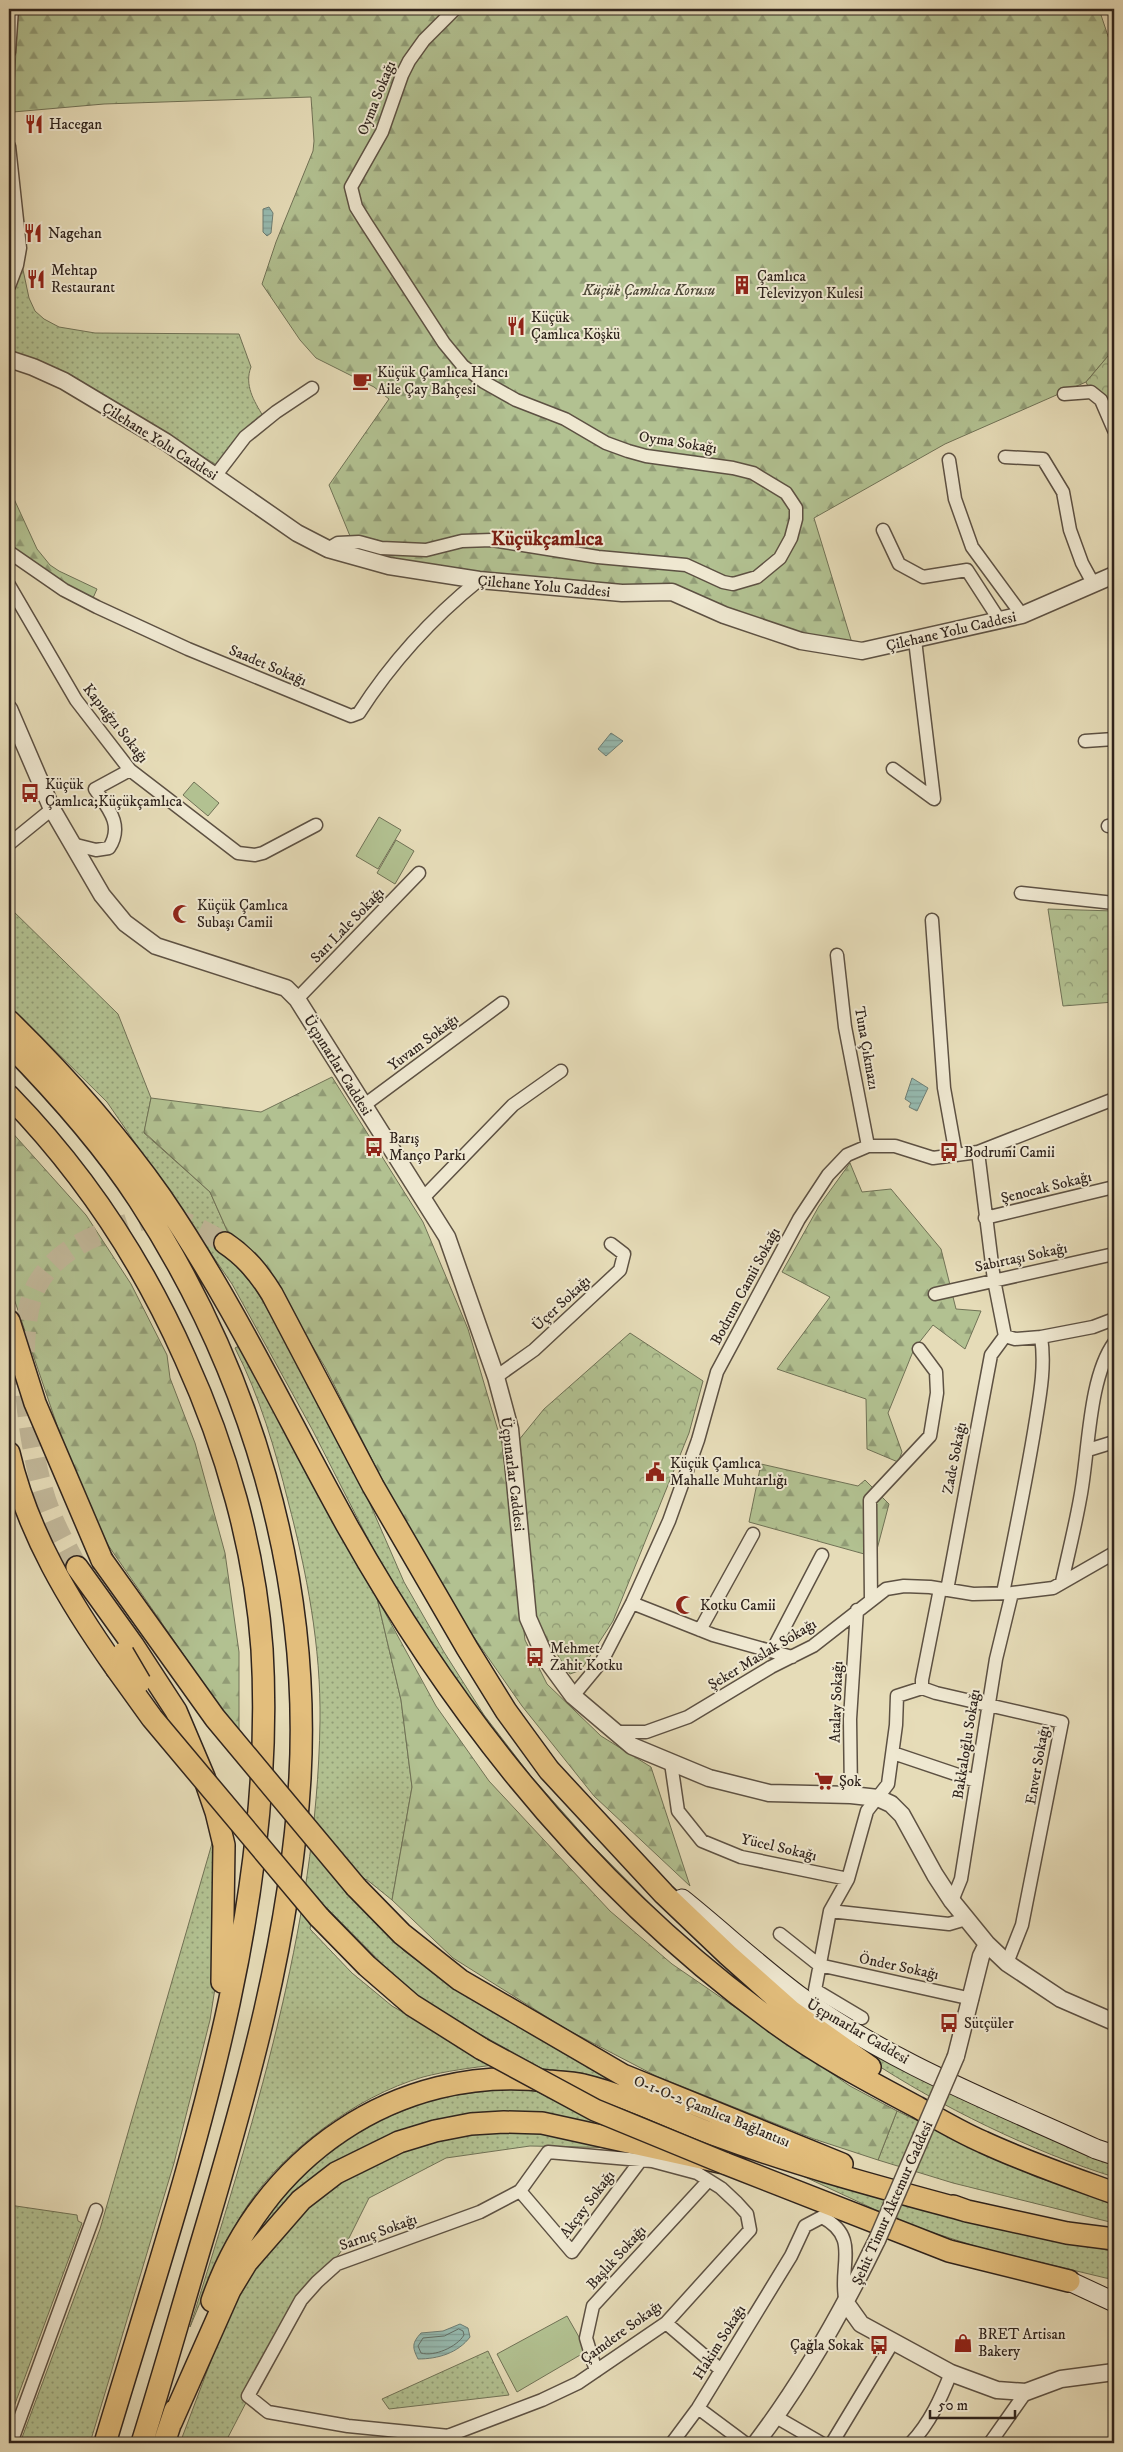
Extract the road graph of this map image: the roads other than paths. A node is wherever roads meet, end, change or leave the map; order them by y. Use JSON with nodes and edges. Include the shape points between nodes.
{"nodes":[{"id":1,"x":12,"y":9,"type":"edge"},
{"id":2,"x":455,"y":9,"type":"edge"},
{"id":3,"x":9,"y":52,"type":"edge"},
{"id":4,"x":9,"y":146,"type":"edge"},
{"id":5,"x":9,"y":286,"type":"edge"},
{"id":6,"x":9,"y":359,"type":"edge"},
{"id":7,"x":312,"y":388,"type":"dead end"},
{"id":8,"x":1064,"y":394,"type":"dead end"},
{"id":9,"x":1114,"y":430,"type":"edge"},
{"id":10,"x":1005,"y":457,"type":"dead end"},
{"id":11,"x":949,"y":460,"type":"dead end"},
{"id":12,"x":216,"y":475,"type":"junction"},
{"id":13,"x":883,"y":530,"type":"dead end"},
{"id":14,"x":359,"y":542,"type":"junction"},
{"id":15,"x":328,"y":549,"type":"junction"},
{"id":16,"x":9,"y":552,"type":"edge"},
{"id":17,"x":350,"y":557,"type":"junction"},
{"id":18,"x":1114,"y":575,"type":"edge"},
{"id":19,"x":479,"y":580,"type":"junction"},
{"id":20,"x":9,"y":585,"type":"edge"},
{"id":21,"x":1094,"y":585,"type":"junction"},
{"id":22,"x":1022,"y":615,"type":"junction"},
{"id":23,"x":1000,"y":621,"type":"junction"},
{"id":24,"x":915,"y":640,"type":"junction"},
{"id":25,"x":9,"y":709,"type":"edge"},
{"id":26,"x":1114,"y":739,"type":"edge"},
{"id":27,"x":1085,"y":741,"type":"dead end"},
{"id":28,"x":893,"y":769,"type":"dead end"},
{"id":29,"x":130,"y":770,"type":"junction"},
{"id":30,"x":52,"y":809,"type":"junction"},
{"id":31,"x":316,"y":825,"type":"dead end"},
{"id":32,"x":9,"y":844,"type":"edge"},
{"id":33,"x":72,"y":844,"type":"junction"},
{"id":34,"x":419,"y":873,"type":"dead end"},
{"id":35,"x":1021,"y":893,"type":"dead end"},
{"id":36,"x":1114,"y":903,"type":"edge"},
{"id":37,"x":932,"y":920,"type":"dead end"},
{"id":38,"x":837,"y":956,"type":"dead end"},
{"id":39,"x":297,"y":999,"type":"junction"},
{"id":40,"x":502,"y":1003,"type":"dead end"},
{"id":41,"x":9,"y":1021,"type":"edge"},
{"id":42,"x":9,"y":1044,"type":"edge"},
{"id":43,"x":561,"y":1072,"type":"dead end"},
{"id":44,"x":9,"y":1096,"type":"edge"},
{"id":45,"x":1114,"y":1099,"type":"edge"},
{"id":46,"x":363,"y":1106,"type":"junction"},
{"id":47,"x":868,"y":1146,"type":"junction"},
{"id":48,"x":978,"y":1152,"type":"junction"},
{"id":49,"x":956,"y":1155,"type":"junction"},
{"id":50,"x":1114,"y":1187,"type":"edge"},
{"id":51,"x":423,"y":1198,"type":"junction"},
{"id":52,"x":985,"y":1218,"type":"junction"},
{"id":53,"x":225,"y":1243,"type":"tunnel mouth"},
{"id":54,"x":611,"y":1244,"type":"dead end"},
{"id":55,"x":1114,"y":1254,"type":"edge"},
{"id":56,"x":994,"y":1280,"type":"junction"},
{"id":57,"x":935,"y":1294,"type":"dead end"},
{"id":58,"x":1114,"y":1319,"type":"edge"},
{"id":59,"x":9,"y":1321,"type":"edge"},
{"id":60,"x":1006,"y":1336,"type":"junction"},
{"id":61,"x":1041,"y":1337,"type":"junction"},
{"id":62,"x":1114,"y":1343,"type":"edge"},
{"id":63,"x":919,"y":1349,"type":"dead end"},
{"id":64,"x":496,"y":1377,"type":"junction"},
{"id":65,"x":1114,"y":1442,"type":"edge"},
{"id":66,"x":1088,"y":1450,"type":"junction"},
{"id":67,"x":9,"y":1453,"type":"edge"},
{"id":68,"x":753,"y":1534,"type":"dead end"},
{"id":69,"x":1114,"y":1553,"type":"edge"},
{"id":70,"x":822,"y":1555,"type":"dead end"},
{"id":71,"x":1062,"y":1582,"type":"junction"},
{"id":72,"x":944,"y":1590,"type":"junction"},
{"id":73,"x":1007,"y":1593,"type":"junction"},
{"id":74,"x":871,"y":1600,"type":"junction"},
{"id":75,"x":632,"y":1603,"type":"junction"},
{"id":76,"x":857,"y":1610,"type":"junction"},
{"id":77,"x":700,"y":1630,"type":"junction"},
{"id":78,"x":772,"y":1651,"type":"junction"},
{"id":79,"x":792,"y":1657,"type":"junction"},
{"id":80,"x":119,"y":1661,"type":"junction"},
{"id":81,"x":922,"y":1688,"type":"junction"},
{"id":82,"x":573,"y":1696,"type":"junction"},
{"id":83,"x":989,"y":1704,"type":"junction"},
{"id":84,"x":617,"y":1732,"type":"junction"},
{"id":85,"x":893,"y":1754,"type":"junction"},
{"id":86,"x":671,"y":1763,"type":"junction"},
{"id":87,"x":976,"y":1781,"type":"junction"},
{"id":88,"x":851,"y":1795,"type":"junction"},
{"id":89,"x":878,"y":1798,"type":"junction"},
{"id":90,"x":633,"y":1858,"type":"junction"},
{"id":91,"x":848,"y":1879,"type":"junction"},
{"id":92,"x":952,"y":1901,"type":"junction"},
{"id":93,"x":830,"y":1911,"type":"junction"},
{"id":94,"x":966,"y":1919,"type":"junction"},
{"id":95,"x":780,"y":1934,"type":"dead end"},
{"id":96,"x":987,"y":1944,"type":"junction"},
{"id":97,"x":1006,"y":1963,"type":"junction"},
{"id":98,"x":818,"y":1965,"type":"junction"},
{"id":99,"x":972,"y":1999,"type":"junction"},
{"id":100,"x":862,"y":2018,"type":"dead end"},
{"id":101,"x":1114,"y":2022,"type":"edge"},
{"id":102,"x":218,"y":2051,"type":"junction"},
{"id":103,"x":980,"y":2141,"type":"junction"},
{"id":104,"x":1114,"y":2155,"type":"edge"},
{"id":105,"x":641,"y":2160,"type":"junction"},
{"id":106,"x":724,"y":2163,"type":"junction"},
{"id":107,"x":708,"y":2181,"type":"junction"},
{"id":108,"x":520,"y":2191,"type":"junction"},
{"id":109,"x":1114,"y":2194,"type":"edge"},
{"id":110,"x":96,"y":2210,"type":"dead end"},
{"id":111,"x":966,"y":2211,"type":"junction"},
{"id":112,"x":1114,"y":2240,"type":"edge"},
{"id":113,"x":1069,"y":2281,"type":"junction"},
{"id":114,"x":1114,"y":2288,"type":"edge"},
{"id":115,"x":1114,"y":2302,"type":"edge"},
{"id":116,"x":846,"y":2303,"type":"junction"},
{"id":117,"x":666,"y":2323,"type":"junction"},
{"id":118,"x":893,"y":2342,"type":"junction"},
{"id":119,"x":596,"y":2370,"type":"junction"},
{"id":120,"x":722,"y":2370,"type":"junction"},
{"id":121,"x":1114,"y":2372,"type":"edge"},
{"id":122,"x":951,"y":2373,"type":"junction"},
{"id":123,"x":1026,"y":2392,"type":"junction"},
{"id":124,"x":698,"y":2408,"type":"junction"},
{"id":125,"x":776,"y":2416,"type":"junction"},
{"id":126,"x":171,"y":2423,"type":"junction"},
{"id":127,"x":451,"y":2440,"type":"edge"},
{"id":128,"x":11,"y":2443,"type":"edge"},
{"id":129,"x":105,"y":2443,"type":"edge"},
{"id":130,"x":142,"y":2443,"type":"edge"},
{"id":131,"x":164,"y":2443,"type":"edge"},
{"id":132,"x":429,"y":2443,"type":"edge"},
{"id":133,"x":672,"y":2443,"type":"edge"},
{"id":134,"x":745,"y":2443,"type":"edge"},
{"id":135,"x":756,"y":2443,"type":"edge"},
{"id":136,"x":821,"y":2443,"type":"edge"},
{"id":137,"x":832,"y":2443,"type":"edge"},
{"id":138,"x":910,"y":2443,"type":"edge"},
{"id":139,"x":990,"y":2443,"type":"edge"}],
"edges":[{"from":1,"to":3,"type":"street"},
{"from":2,"to":14,"type":"street","name":"Oyma Sokağı","via":[[424,40],[409,61],[382,132],[351,187],[356,206],[430,323],[457,360],[498,390],[628,451],[753,473],[786,493],[796,508],[796,519],[791,538],[780,558],[757,577],[733,584],[686,565],[598,557],[492,540],[462,541],[426,550],[381,548]]},
{"from":4,"to":5,"type":"street","via":[[20,248]]},
{"from":6,"to":12,"type":"street","name":"Çilehane Yolu Caddesi","via":[[72,386]]},
{"from":7,"to":12,"type":"street","via":[[245,437]]},
{"from":8,"to":9,"type":"street","via":[[1091,392],[1101,400]]},
{"from":10,"to":21,"type":"street","via":[[1043,460],[1062,492],[1070,530]]},
{"from":11,"to":22,"type":"street","via":[[955,499],[972,547]]},
{"from":12,"to":15,"type":"street","name":"Çilehane Yolu Caddesi","via":[[279,522]]},
{"from":13,"to":23,"type":"street","via":[[899,564],[923,577],[967,570]]},
{"from":14,"to":15,"type":"street","name":"Oyma Sokağı","via":[[338,543]]},
{"from":14,"to":17,"type":"street","via":[[347,548],[345,552]]},
{"from":15,"to":17,"type":"street","name":"Çilehane Yolu Caddesi"},
{"from":16,"to":19,"type":"street","name":"Saadet Sokağı","via":[[64,590],[97,607],[188,649],[351,716],[359,713],[400,657]]},
{"from":17,"to":19,"type":"street","name":"Çilehane Yolu Caddesi"},
{"from":18,"to":21,"type":"street","name":"Çilehane Yolu Caddesi"},
{"from":19,"to":24,"type":"street","name":"Çilehane Yolu Caddesi","via":[[622,593],[672,592],[724,615],[801,641],[862,650]]},
{"from":20,"to":29,"type":"street","name":"Kapıağzı Sokağı","via":[[76,700]]},
{"from":21,"to":22,"type":"street","name":"Çilehane Yolu Caddesi"},
{"from":22,"to":23,"type":"street","name":"Çilehane Yolu Caddesi"},
{"from":23,"to":24,"type":"street","name":"Çilehane Yolu Caddesi"},
{"from":24,"to":28,"type":"street","via":[[934,799]]},
{"from":25,"to":30,"type":"street","name":"Üçpınarlar Caddesi"},
{"from":26,"to":27,"type":"street"},
{"from":29,"to":31,"type":"street","name":"Kapıağzı Sokağı","via":[[238,853],[263,853]]},
{"from":29,"to":33,"type":"street","via":[[95,789],[114,817],[116,830],[109,848],[96,850]]},
{"from":30,"to":32,"type":"street"},
{"from":30,"to":33,"type":"street","name":"Üçpınarlar Caddesi"},
{"from":33,"to":39,"type":"street","name":"Üçpınarlar Caddesi","via":[[102,895],[126,923],[156,946],[269,981],[286,988]]},
{"from":34,"to":39,"type":"street","name":"Sarı Lale Sokağı"},
{"from":35,"to":36,"type":"street"},
{"from":37,"to":49,"type":"street","via":[[944,1088]]},
{"from":38,"to":47,"type":"street","name":"Tuna Çıkmazı","via":[[844,1027]]},
{"from":39,"to":46,"type":"street","name":"Üçpınarlar Caddesi"},
{"from":40,"to":46,"type":"street","name":"Yuvam Sokağı"},
{"from":41,"to":103,"type":"highway","via":[[53,1064],[159,1195],[203,1263],[391,1599],[445,1683],[542,1809],[633,1904],[690,1955],[776,2023],[872,2084]]},
{"from":42,"to":130,"type":"highway","via":[[44,1079],[138,1197],[206,1318],[241,1400],[269,1488],[284,1551],[297,1645],[300,1778],[292,1862],[269,1990],[233,2139]]},
{"from":43,"to":51,"type":"street","via":[[513,1105]]},
{"from":44,"to":102,"type":"highway","via":[[61,1155],[108,1216],[171,1326],[216,1437],[234,1490],[248,1549],[262,1648],[261,1770],[246,1912]]},
{"from":45,"to":48,"type":"street","name":"Bodrum Camii Sokağı"},
{"from":46,"to":51,"type":"street","name":"Üçpınarlar Caddesi"},
{"from":47,"to":49,"type":"street","name":"Bodrum Camii Sokağı","via":[[895,1146],[933,1158]]},
{"from":47,"to":75,"type":"street","name":"Bodrum Camii Sokağı","via":[[847,1155],[828,1174],[799,1219],[717,1372],[698,1440],[669,1521]]},
{"from":48,"to":49,"type":"street","name":"Bodrum Camii Sokağı"},
{"from":48,"to":52,"type":"street"},
{"from":50,"to":52,"type":"street","name":"Şenocak Sokağı"},
{"from":51,"to":64,"type":"street","name":"Üçpınarlar Caddesi","via":[[447,1237]]},
{"from":52,"to":56,"type":"street"},
{"from":53,"to":90,"type":"highway","via":[[256,1269],[280,1307],[373,1486],[506,1710],[549,1770]]},
{"from":54,"to":64,"type":"street","name":"Üçer Sokağı","via":[[624,1254],[620,1270],[534,1350]]},
{"from":55,"to":56,"type":"street","name":"Sabırtaşı Sokağı"},
{"from":56,"to":57,"type":"street","name":"Sabırtaşı Sokağı"},
{"from":56,"to":60,"type":"street"},
{"from":58,"to":61,"type":"street","via":[[1093,1327]]},
{"from":59,"to":111,"type":"highway","name":"O-1-O-2 Çamlıca Bağlantısı","bridge":true,"via":[[35,1403],[102,1560],[216,1718],[356,1887],[402,1934],[460,1980],[623,2075]]},
{"from":60,"to":61,"type":"street","via":[[1015,1339]]},
{"from":60,"to":72,"type":"street","name":"Zade Sokağı","via":[[991,1356]]},
{"from":61,"to":73,"type":"street","name":"Bakkaloğlu Sokağı","via":[[1040,1390]]},
{"from":62,"to":66,"type":"street","via":[[1105,1356],[1097,1385]]},
{"from":63,"to":74,"type":"street","via":[[936,1372],[937,1393],[930,1436],[870,1500]]},
{"from":64,"to":82,"type":"street","name":"Üçpınarlar Caddesi","via":[[510,1429],[528,1618],[546,1659]]},
{"from":65,"to":66,"type":"street"},
{"from":66,"to":71,"type":"street"},
{"from":67,"to":80,"type":"highway","via":[[30,1517],[51,1565],[85,1625]]},
{"from":68,"to":77,"type":"street"},
{"from":69,"to":71,"type":"street","name":"Şeker Maslak Sokağı"},
{"from":70,"to":78,"type":"street"},
{"from":71,"to":73,"type":"street","name":"Şeker Maslak Sokağı","via":[[1053,1588]]},
{"from":72,"to":73,"type":"street","name":"Şeker Maslak Sokağı","via":[[973,1594]]},
{"from":72,"to":74,"type":"street","name":"Şeker Maslak Sokağı","via":[[904,1586],[886,1589]]},
{"from":72,"to":81,"type":"street"},
{"from":73,"to":83,"type":"street","name":"Bakkaloğlu Sokağı"},
{"from":74,"to":76,"type":"street","name":"Şeker Maslak Sokağı"},
{"from":75,"to":77,"type":"street"},
{"from":75,"to":82,"type":"street","name":"Bodrum Camii Sokağı","via":[[602,1661]]},
{"from":76,"to":79,"type":"street","name":"Şeker Maslak Sokağı","via":[[813,1646]]},
{"from":76,"to":88,"type":"street","name":"Atalay Sokağı","via":[[850,1718]]},
{"from":77,"to":78,"type":"street"},
{"from":78,"to":79,"type":"street"},
{"from":79,"to":84,"type":"street","name":"Şeker Maslak Sokağı","via":[[688,1717],[646,1732]]},
{"from":80,"to":102,"type":"highway","via":[[77,1567],[176,1712],[216,1812],[224,1845],[224,1947]]},
{"from":80,"to":106,"type":"highway","bridge":true,"via":[[152,1718],[319,1917],[367,1966],[412,2005],[482,2049],[595,2110]]},
{"from":81,"to":83,"type":"street","name":"Enver Sokağı"},
{"from":81,"to":85,"type":"street","via":[[897,1696]]},
{"from":82,"to":84,"type":"street","name":"Üçpınarlar Caddesi"},
{"from":83,"to":87,"type":"street","name":"Bakkaloğlu Sokağı"},
{"from":83,"to":97,"type":"street","name":"Enver Sokağı","via":[[1062,1722],[1022,1925]]},
{"from":84,"to":86,"type":"street","name":"Üçpınarlar Caddesi","via":[[632,1746]]},
{"from":85,"to":87,"type":"street"},
{"from":85,"to":89,"type":"street","via":[[888,1784]]},
{"from":86,"to":88,"type":"street","name":"Üçpınarlar Caddesi","via":[[709,1778],[769,1793]]},
{"from":86,"to":91,"type":"street","name":"Yücel Sokağı","via":[[678,1811],[702,1840],[741,1857]]},
{"from":87,"to":92,"type":"street","name":"Bakkaloğlu Sokağı","via":[[961,1879]]},
{"from":88,"to":89,"type":"street","name":"Üçpınarlar Caddesi"},
{"from":89,"to":91,"type":"street","via":[[867,1811]]},
{"from":89,"to":92,"type":"street","name":"Üçpınarlar Caddesi","via":[[891,1804],[902,1815]]},
{"from":90,"to":103,"type":"highway","via":[[664,1894],[790,2011]]},
{"from":90,"to":104,"type":"main road","name":"Üçpınarlar Caddesi","via":[[802,1998],[845,2026],[966,2090]]},
{"from":91,"to":93,"type":"street"},
{"from":92,"to":94,"type":"street","name":"Üçpınarlar Caddesi"},
{"from":93,"to":94,"type":"street","via":[[949,1924]]},
{"from":93,"to":98,"type":"street"},
{"from":94,"to":96,"type":"street","name":"Üçpınarlar Caddesi"},
{"from":95,"to":98,"type":"street"},
{"from":96,"to":97,"type":"street","name":"Üçpınarlar Caddesi"},
{"from":96,"to":99,"type":"street","name":"Şehit Timur Aktemur Caddesi","via":[[981,1956]]},
{"from":97,"to":101,"type":"street","name":"Üçpınarlar Caddesi","via":[[1061,1999]]},
{"from":98,"to":99,"type":"street","name":"Önder Sokağı"},
{"from":98,"to":100,"type":"street","via":[[815,1990]]},
{"from":99,"to":116,"type":"street","name":"Şehit Timur Aktemur Caddesi","bridge":true,"via":[[956,2056],[877,2240]]},
{"from":102,"to":129,"type":"highway","via":[[194,2146]]},
{"from":103,"to":109,"type":"highway"},
{"from":105,"to":107,"type":"street","name":"Sarnıç Sokağı","via":[[697,2173]]},
{"from":105,"to":108,"type":"street","name":"Sarnıç Sokağı","via":[[548,2152]]},
{"from":105,"to":108,"type":"street","name":"Akçay Sokağı","via":[[572,2252]]},
{"from":106,"to":113,"type":"highway","via":[[948,2251]]},
{"from":106,"to":126,"type":"highway","bridge":true,"via":[[542,2124],[471,2124],[399,2142],[336,2173],[301,2200],[247,2262],[227,2297]]},
{"from":107,"to":117,"type":"street","name":"Çamdere Sokağı","via":[[738,2203],[747,2214],[750,2230]]},
{"from":107,"to":119,"type":"street","name":"Başlık Sokağı","via":[[593,2306],[586,2338]]},
{"from":108,"to":127,"type":"street","name":"Sarnıç Sokağı","via":[[480,2212],[337,2264],[301,2300],[248,2396],[268,2412]]},
{"from":110,"to":128,"type":"street"},
{"from":111,"to":112,"type":"highway","name":"O-1-O-2 Çamlıca Bağlantısı"},
{"from":111,"to":126,"type":"highway","via":[[842,2177],[719,2137],[582,2085],[502,2078],[469,2080],[432,2088],[396,2100],[360,2118],[292,2170],[274,2192],[235,2248],[219,2280]]},
{"from":113,"to":114,"type":"main road"},
{"from":113,"to":115,"type":"main road"},
{"from":116,"to":118,"type":"street","via":[[860,2324]]},
{"from":116,"to":120,"type":"street","name":"Hakim Sokağı","via":[[842,2289],[843,2235],[836,2224],[822,2217],[805,2226],[791,2256]]},
{"from":116,"to":125,"type":"street","name":"Şehit Timur Aktemur Caddesi"},
{"from":117,"to":119,"type":"street","name":"Çamdere Sokağı"},
{"from":117,"to":120,"type":"street"},
{"from":118,"to":122,"type":"street"},
{"from":118,"to":137,"type":"street"},
{"from":119,"to":127,"type":"street","name":"Çamdere Sokağı","via":[[578,2383]]},
{"from":120,"to":124,"type":"street","name":"Hakim Sokağı"},
{"from":121,"to":123,"type":"street","via":[[1061,2379]]},
{"from":122,"to":123,"type":"street","via":[[997,2390]]},
{"from":122,"to":138,"type":"street","via":[[939,2402]]},
{"from":123,"to":139,"type":"street"},
{"from":124,"to":133,"type":"street","name":"Hakim Sokağı"},
{"from":124,"to":134,"type":"street"},
{"from":125,"to":135,"type":"street","name":"Şehit Timur Aktemur Caddesi"},
{"from":125,"to":136,"type":"street"},
{"from":126,"to":131,"type":"highway"},
{"from":127,"to":132,"type":"street","name":"Çamdere Sokağı"}]}
